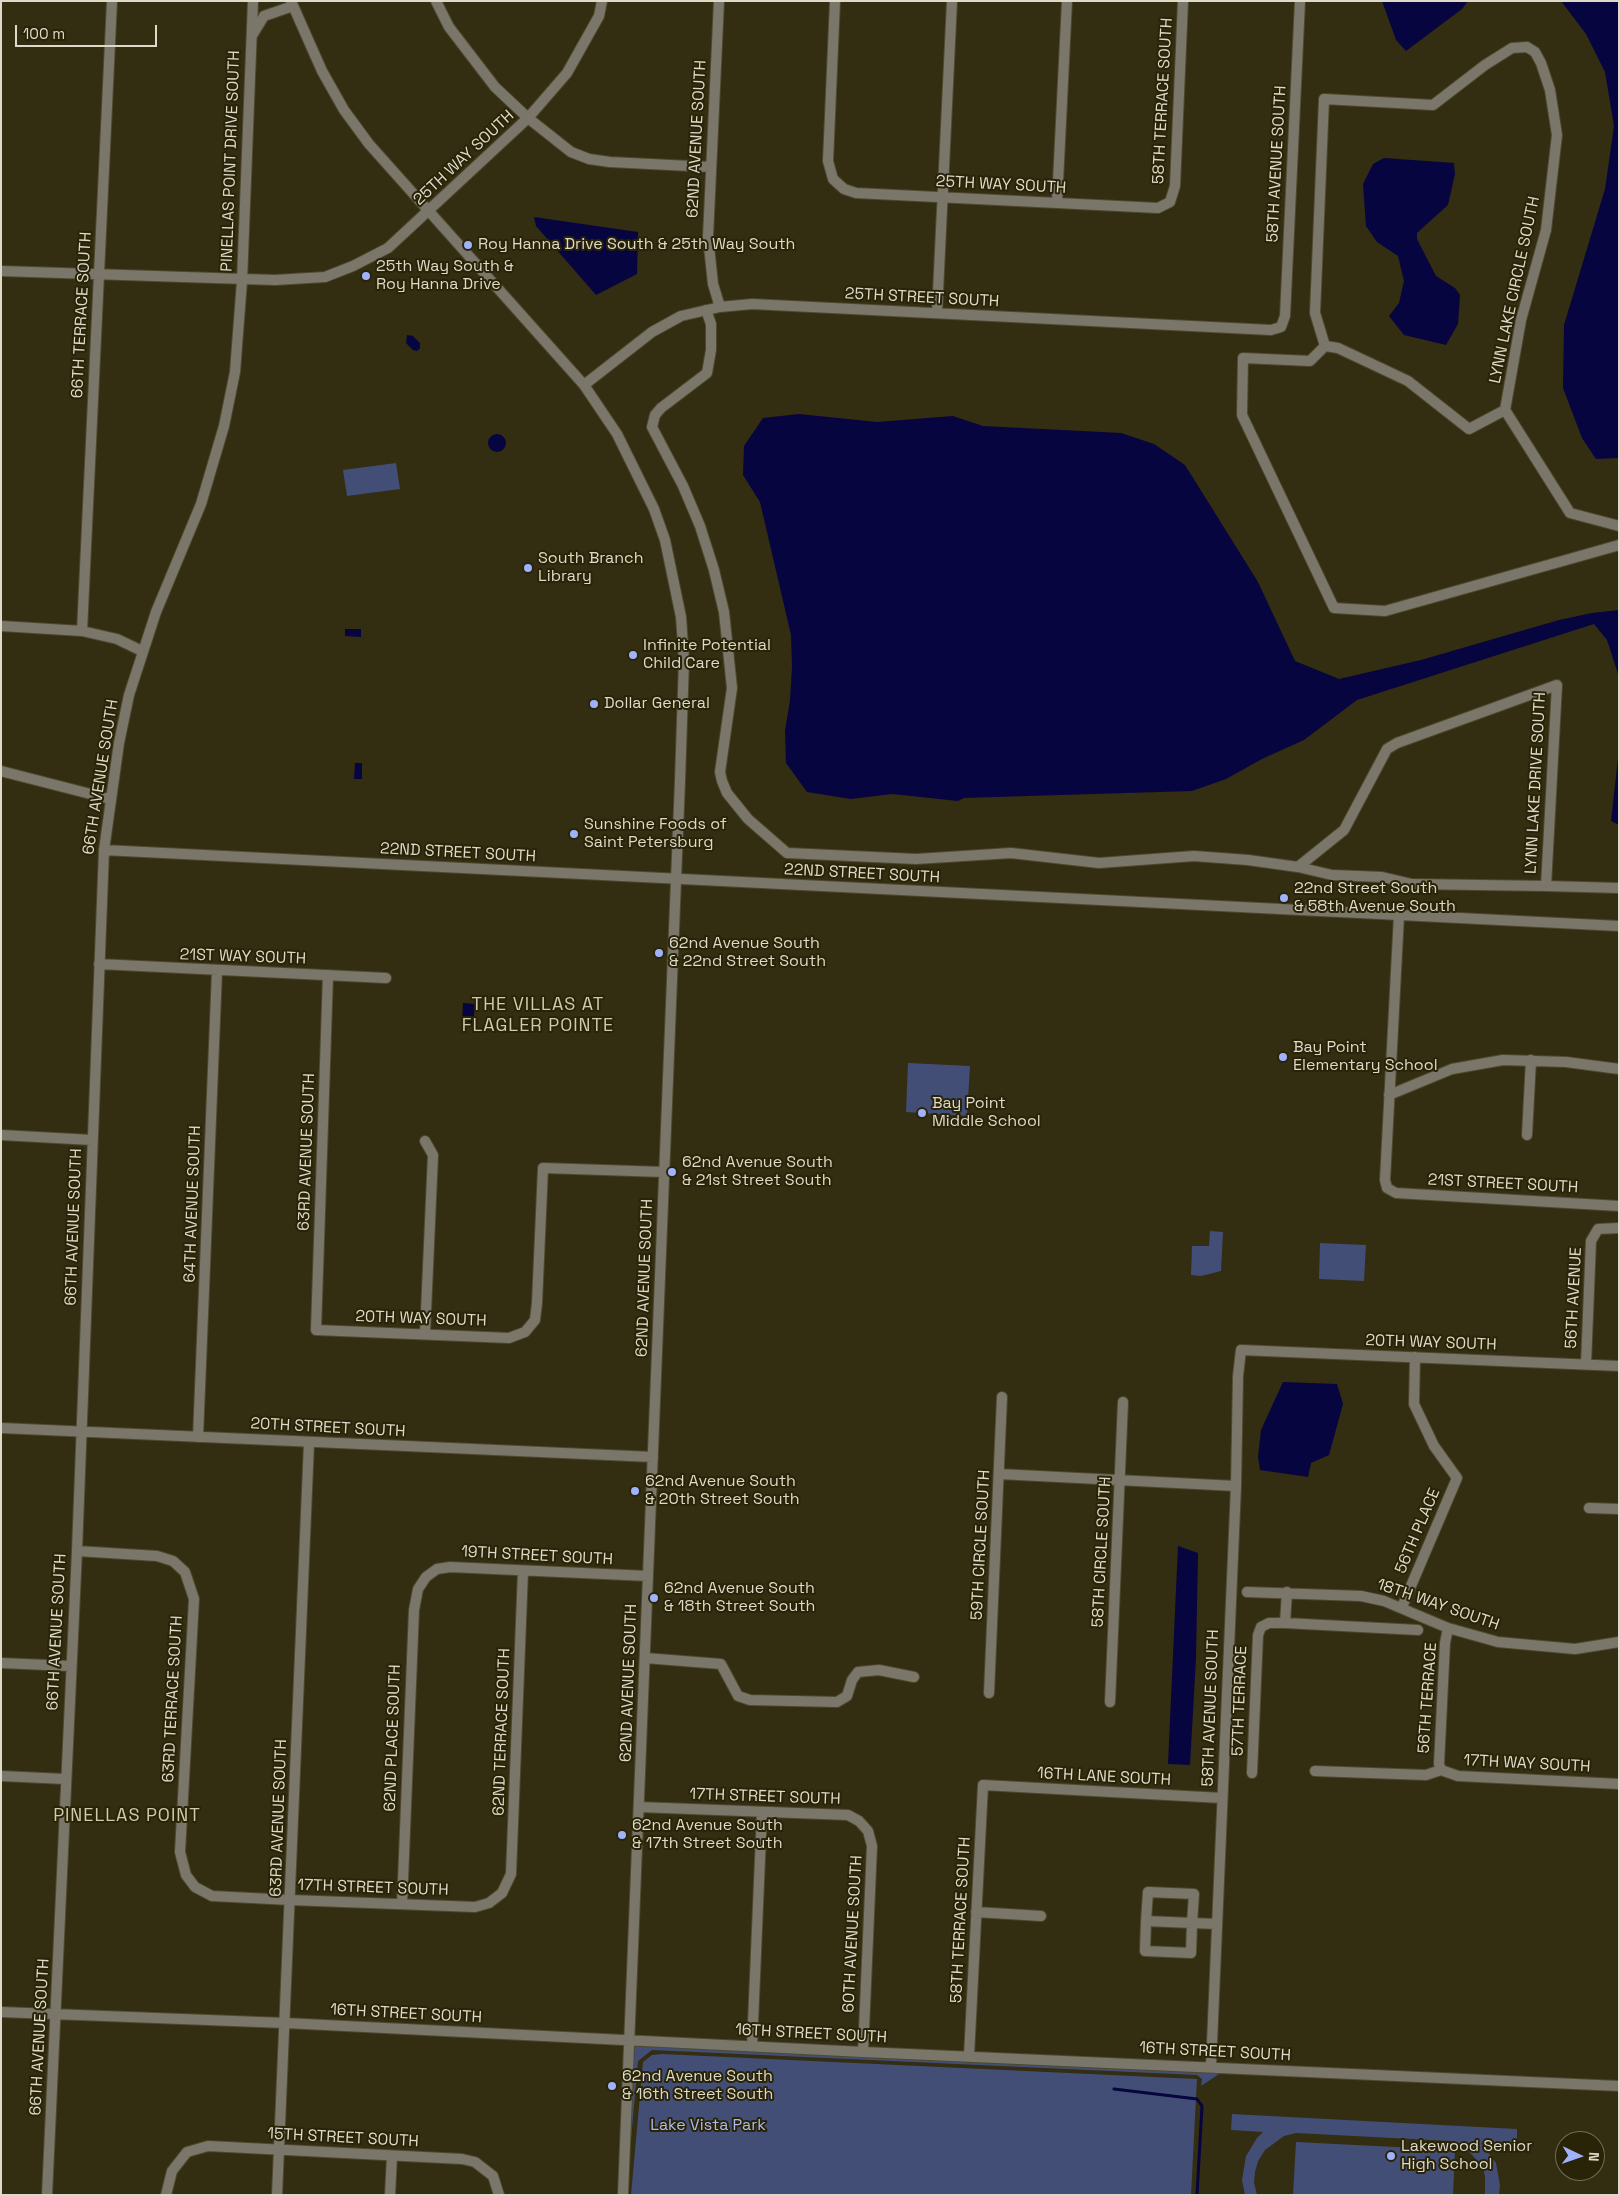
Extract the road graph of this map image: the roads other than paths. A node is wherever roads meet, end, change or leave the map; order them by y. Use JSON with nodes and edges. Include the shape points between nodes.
{"nodes":[{"id":1,"x":112,"y":1,"type":"edge"},
{"id":2,"x":253,"y":1,"type":"edge"},
{"id":3,"x":436,"y":1,"type":"edge"},
{"id":4,"x":602,"y":1,"type":"edge"},
{"id":5,"x":719,"y":1,"type":"edge"},
{"id":6,"x":835,"y":1,"type":"edge"},
{"id":7,"x":952,"y":1,"type":"edge"},
{"id":8,"x":1067,"y":1,"type":"edge"},
{"id":9,"x":1183,"y":1,"type":"edge"},
{"id":10,"x":1300,"y":1,"type":"edge"},
{"id":11,"x":292,"y":4,"type":"edge"},
{"id":12,"x":251,"y":37,"type":"junction"},
{"id":13,"x":528,"y":118,"type":"junction"},
{"id":14,"x":710,"y":167,"type":"junction"},
{"id":15,"x":943,"y":198,"type":"junction"},
{"id":16,"x":1057,"y":202,"type":"junction"},
{"id":17,"x":1170,"y":202,"type":"joint"},
{"id":18,"x":429,"y":212,"type":"junction"},
{"id":19,"x":1,"y":271,"type":"edge"},
{"id":20,"x":99,"y":275,"type":"junction"},
{"id":21,"x":242,"y":281,"type":"junction"},
{"id":22,"x":720,"y":306,"type":"junction"},
{"id":23,"x":706,"y":310,"type":"junction"},
{"id":24,"x":938,"y":313,"type":"junction"},
{"id":25,"x":1281,"y":327,"type":"joint"},
{"id":26,"x":1325,"y":346,"type":"junction"},
{"id":27,"x":584,"y":385,"type":"junction"},
{"id":28,"x":1505,"y":410,"type":"junction"},
{"id":29,"x":1619,"y":526,"type":"edge"},
{"id":30,"x":1619,"y":545,"type":"edge"},
{"id":31,"x":1,"y":626,"type":"edge"},
{"id":32,"x":82,"y":630,"type":"junction"},
{"id":33,"x":142,"y":651,"type":"junction"},
{"id":34,"x":1,"y":771,"type":"edge"},
{"id":35,"x":110,"y":799,"type":"junction"},
{"id":36,"x":104,"y":850,"type":"junction"},
{"id":37,"x":1298,"y":867,"type":"junction"},
{"id":38,"x":676,"y":880,"type":"junction"},
{"id":39,"x":1546,"y":886,"type":"junction"},
{"id":40,"x":1619,"y":888,"type":"edge"},
{"id":41,"x":1399,"y":914,"type":"junction"},
{"id":42,"x":1619,"y":926,"type":"edge"},
{"id":43,"x":99,"y":964,"type":"junction"},
{"id":44,"x":217,"y":971,"type":"junction"},
{"id":45,"x":328,"y":975,"type":"junction"},
{"id":46,"x":386,"y":978,"type":"dead end"},
{"id":47,"x":1531,"y":1060,"type":"junction"},
{"id":48,"x":1619,"y":1069,"type":"edge"},
{"id":49,"x":1389,"y":1095,"type":"junction"},
{"id":50,"x":1,"y":1135,"type":"edge"},
{"id":51,"x":1527,"y":1135,"type":"dead end"},
{"id":52,"x":92,"y":1140,"type":"junction"},
{"id":53,"x":425,"y":1141,"type":"dead end"},
{"id":54,"x":664,"y":1172,"type":"junction"},
{"id":55,"x":1619,"y":1206,"type":"edge"},
{"id":56,"x":1619,"y":1228,"type":"edge"},
{"id":57,"x":316,"y":1330,"type":"joint"},
{"id":58,"x":425,"y":1334,"type":"junction"},
{"id":59,"x":1241,"y":1350,"type":"joint"},
{"id":60,"x":1415,"y":1357,"type":"junction"},
{"id":61,"x":1586,"y":1364,"type":"junction"},
{"id":62,"x":1619,"y":1366,"type":"edge"},
{"id":63,"x":1002,"y":1397,"type":"dead end"},
{"id":64,"x":1123,"y":1402,"type":"dead end"},
{"id":65,"x":1,"y":1428,"type":"edge"},
{"id":66,"x":81,"y":1431,"type":"junction"},
{"id":67,"x":198,"y":1437,"type":"junction"},
{"id":68,"x":309,"y":1442,"type":"junction"},
{"id":69,"x":653,"y":1457,"type":"junction"},
{"id":70,"x":999,"y":1474,"type":"junction"},
{"id":71,"x":1120,"y":1482,"type":"junction"},
{"id":72,"x":1236,"y":1486,"type":"junction"},
{"id":73,"x":1588,"y":1508,"type":"dead end"},
{"id":74,"x":1619,"y":1509,"type":"edge"},
{"id":75,"x":77,"y":1551,"type":"junction"},
{"id":76,"x":523,"y":1571,"type":"junction"},
{"id":77,"x":648,"y":1576,"type":"junction"},
{"id":78,"x":426,"y":1577,"type":"joint"},
{"id":79,"x":1247,"y":1592,"type":"dead end"},
{"id":80,"x":1287,"y":1592,"type":"junction"},
{"id":81,"x":1402,"y":1608,"type":"junction"},
{"id":82,"x":1286,"y":1623,"type":"junction"},
{"id":83,"x":1448,"y":1628,"type":"junction"},
{"id":84,"x":1418,"y":1630,"type":"dead end"},
{"id":85,"x":1619,"y":1642,"type":"edge"},
{"id":86,"x":645,"y":1658,"type":"junction"},
{"id":87,"x":1,"y":1663,"type":"edge"},
{"id":88,"x":70,"y":1666,"type":"junction"},
{"id":89,"x":914,"y":1677,"type":"dead end"},
{"id":90,"x":990,"y":1693,"type":"dead end"},
{"id":91,"x":1110,"y":1702,"type":"dead end"},
{"id":92,"x":1441,"y":1770,"type":"junction"},
{"id":93,"x":1315,"y":1771,"type":"dead end"},
{"id":94,"x":1252,"y":1773,"type":"dead end"},
{"id":95,"x":1,"y":1776,"type":"edge"},
{"id":96,"x":65,"y":1779,"type":"junction"},
{"id":97,"x":1619,"y":1784,"type":"edge"},
{"id":98,"x":983,"y":1785,"type":"joint"},
{"id":99,"x":1222,"y":1798,"type":"junction"},
{"id":100,"x":638,"y":1807,"type":"junction"},
{"id":101,"x":762,"y":1812,"type":"junction"},
{"id":102,"x":859,"y":1821,"type":"joint"},
{"id":103,"x":186,"y":1874,"type":"joint"},
{"id":104,"x":502,"y":1893,"type":"joint"},
{"id":105,"x":290,"y":1900,"type":"junction"},
{"id":106,"x":402,"y":1904,"type":"junction"},
{"id":107,"x":976,"y":1912,"type":"junction"},
{"id":108,"x":1040,"y":1916,"type":"dead end"},
{"id":109,"x":1146,"y":1921,"type":"junction"},
{"id":110,"x":1192,"y":1923,"type":"junction"},
{"id":111,"x":1217,"y":1924,"type":"junction"},
{"id":112,"x":1,"y":2012,"type":"edge"},
{"id":113,"x":56,"y":2015,"type":"junction"},
{"id":114,"x":285,"y":2023,"type":"junction"},
{"id":115,"x":629,"y":2039,"type":"junction"},
{"id":116,"x":752,"y":2046,"type":"junction"},
{"id":117,"x":863,"y":2052,"type":"junction"},
{"id":118,"x":969,"y":2056,"type":"junction"},
{"id":119,"x":1211,"y":2066,"type":"junction"},
{"id":120,"x":1619,"y":2086,"type":"edge"},
{"id":121,"x":279,"y":2148,"type":"junction"},
{"id":122,"x":392,"y":2156,"type":"junction"},
{"id":123,"x":47,"y":2195,"type":"edge"},
{"id":124,"x":166,"y":2195,"type":"edge"},
{"id":125,"x":277,"y":2195,"type":"edge"},
{"id":126,"x":390,"y":2195,"type":"edge"},
{"id":127,"x":499,"y":2195,"type":"edge"},
{"id":128,"x":623,"y":2195,"type":"edge"}],
"edges":[{"from":1,"to":20,"type":"street","name":"66TH TERRACE SOUTH"},
{"from":2,"to":12,"type":"street"},
{"from":3,"to":13,"type":"street","via":[[449,27],[471,58],[495,87]]},
{"from":4,"to":13,"type":"street","via":[[599,16],[567,73]]},
{"from":5,"to":14,"type":"street","name":"62ND AVENUE SOUTH"},
{"from":6,"to":15,"type":"street","name":"25TH WAY SOUTH","via":[[828,161],[833,179],[856,194]]},
{"from":7,"to":15,"type":"street"},
{"from":8,"to":16,"type":"street"},
{"from":9,"to":17,"type":"street","name":"58TH TERRACE SOUTH","via":[[1175,186]]},
{"from":10,"to":25,"type":"street","name":"58TH AVENUE SOUTH","via":[[1285,316]]},
{"from":11,"to":12,"type":"street","name":"PINELLAS POINT DRIVE SOUTH","via":[[264,16]]},
{"from":11,"to":18,"type":"street","name":"62ND AVENUE SOUTH","via":[[322,71],[344,110],[369,144]]},
{"from":12,"to":21,"type":"street","name":"PINELLAS POINT DRIVE SOUTH"},
{"from":13,"to":14,"type":"street","name":"25TH WAY SOUTH","via":[[571,152],[589,159]]},
{"from":13,"to":18,"type":"street","name":"25TH WAY SOUTH"},
{"from":14,"to":22,"type":"street","name":"62ND AVENUE SOUTH","via":[[709,253]]},
{"from":15,"to":16,"type":"street","name":"25TH WAY SOUTH"},
{"from":15,"to":24,"type":"street"},
{"from":16,"to":17,"type":"street","name":"25TH WAY SOUTH","via":[[1158,208]]},
{"from":18,"to":21,"type":"street","name":"25TH WAY SOUTH","via":[[388,248],[325,277]]},
{"from":18,"to":27,"type":"street","name":"62ND AVENUE SOUTH"},
{"from":19,"to":20,"type":"street","name":"PINELLAS POINT DRIVE SOUTH"},
{"from":20,"to":21,"type":"street","name":"PINELLAS POINT DRIVE SOUTH"},
{"from":20,"to":32,"type":"street","name":"66TH TERRACE SOUTH"},
{"from":21,"to":33,"type":"street","name":"66TH AVENUE SOUTH","via":[[235,372],[224,426],[201,504]]},
{"from":22,"to":23,"type":"street","name":"25TH STREET SOUTH"},
{"from":22,"to":24,"type":"street","name":"25TH STREET SOUTH","via":[[752,304]]},
{"from":23,"to":27,"type":"street","name":"25TH STREET SOUTH","via":[[680,316],[652,332]]},
{"from":23,"to":37,"type":"street","via":[[711,324],[707,373],[661,408],[652,427],[700,526],[714,570],[724,612],[732,688],[720,772],[727,793],[748,819],[787,853],[916,859],[1011,854],[1099,863],[1194,856]]},
{"from":24,"to":25,"type":"street","name":"25TH STREET SOUTH","via":[[1271,330]]},
{"from":26,"to":28,"type":"street","via":[[1338,348],[1408,381],[1469,429]]},
{"from":26,"to":28,"type":"street","name":"LYNN LAKE CIRCLE SOUTH","via":[[1314,313],[1324,99],[1433,105],[1512,48],[1527,47],[1542,63],[1550,90],[1556,135],[1555,157],[1546,230],[1522,320]]},
{"from":26,"to":30,"type":"street","via":[[1310,361],[1243,358],[1242,415],[1334,608],[1385,611]]},
{"from":27,"to":38,"type":"street","name":"62ND AVENUE SOUTH","via":[[638,473],[665,540],[681,617],[684,660]]},
{"from":28,"to":29,"type":"street","via":[[1570,513]]},
{"from":31,"to":32,"type":"street"},
{"from":32,"to":33,"type":"street","via":[[117,639]]},
{"from":33,"to":35,"type":"street","name":"66TH AVENUE SOUTH","via":[[127,705]]},
{"from":34,"to":35,"type":"street"},
{"from":35,"to":36,"type":"street","name":"66TH AVENUE SOUTH"},
{"from":36,"to":38,"type":"street","name":"22ND STREET SOUTH"},
{"from":36,"to":43,"type":"street","name":"66TH AVENUE SOUTH"},
{"from":37,"to":39,"type":"street","via":[[1332,875],[1382,877],[1412,884]]},
{"from":37,"to":39,"type":"street","name":"LYNN LAKE DRIVE SOUTH","via":[[1344,830],[1388,749],[1557,685]]},
{"from":38,"to":41,"type":"street","name":"22ND STREET SOUTH"},
{"from":38,"to":54,"type":"street","name":"62ND AVENUE SOUTH"},
{"from":39,"to":40,"type":"street","name":"LYNN LAKE DRIVE SOUTH"},
{"from":41,"to":42,"type":"street","name":"22ND STREET SOUTH"},
{"from":41,"to":49,"type":"street"},
{"from":43,"to":44,"type":"street","name":"21ST WAY SOUTH"},
{"from":43,"to":52,"type":"street","name":"66TH AVENUE SOUTH"},
{"from":44,"to":45,"type":"street","name":"21ST WAY SOUTH"},
{"from":44,"to":67,"type":"street","name":"64TH AVENUE SOUTH"},
{"from":45,"to":46,"type":"street","name":"21ST WAY SOUTH"},
{"from":45,"to":57,"type":"street","name":"63RD AVENUE SOUTH"},
{"from":47,"to":48,"type":"street"},
{"from":47,"to":49,"type":"street","via":[[1502,1060],[1452,1069]]},
{"from":47,"to":51,"type":"street"},
{"from":49,"to":55,"type":"street","name":"21ST STREET SOUTH","via":[[1385,1180],[1387,1188],[1396,1193]]},
{"from":50,"to":52,"type":"street"},
{"from":52,"to":66,"type":"street","name":"66TH AVENUE SOUTH"},
{"from":53,"to":58,"type":"street","via":[[433,1155]]},
{"from":54,"to":58,"type":"street","name":"20TH WAY SOUTH","via":[[543,1168],[535,1320],[525,1332],[509,1338]]},
{"from":54,"to":69,"type":"street","name":"62ND AVENUE SOUTH"},
{"from":56,"to":61,"type":"street","name":"56TH AVENUE","via":[[1598,1229],[1591,1241]]},
{"from":57,"to":58,"type":"street","name":"20TH WAY SOUTH"},
{"from":59,"to":60,"type":"street","name":"20TH WAY SOUTH"},
{"from":59,"to":72,"type":"street","name":"58TH AVENUE SOUTH"},
{"from":60,"to":61,"type":"street","name":"20TH WAY SOUTH"},
{"from":60,"to":81,"type":"street","name":"56TH PLACE","via":[[1414,1404],[1434,1446],[1457,1478]]},
{"from":61,"to":62,"type":"street","name":"20TH WAY SOUTH"},
{"from":63,"to":70,"type":"street","name":"59TH CIRCLE SOUTH"},
{"from":64,"to":71,"type":"street","name":"58TH CIRCLE SOUTH"},
{"from":65,"to":66,"type":"street","name":"20TH STREET SOUTH"},
{"from":66,"to":67,"type":"street","name":"20TH STREET SOUTH"},
{"from":66,"to":75,"type":"street","name":"66TH AVENUE SOUTH"},
{"from":67,"to":68,"type":"street","name":"20TH STREET SOUTH"},
{"from":68,"to":69,"type":"street","name":"20TH STREET SOUTH"},
{"from":68,"to":105,"type":"street","name":"63RD AVENUE SOUTH"},
{"from":69,"to":77,"type":"street","name":"62ND AVENUE SOUTH"},
{"from":70,"to":71,"type":"street"},
{"from":70,"to":90,"type":"street","name":"59TH CIRCLE SOUTH"},
{"from":71,"to":72,"type":"street"},
{"from":71,"to":91,"type":"street","name":"58TH CIRCLE SOUTH"},
{"from":72,"to":99,"type":"street","name":"58TH AVENUE SOUTH"},
{"from":73,"to":74,"type":"street"},
{"from":75,"to":88,"type":"street","name":"66TH AVENUE SOUTH"},
{"from":75,"to":103,"type":"street","name":"63RD TERRACE SOUTH","via":[[157,1556],[174,1562],[185,1572],[194,1599],[180,1852]]},
{"from":76,"to":77,"type":"street","name":"19TH STREET SOUTH"},
{"from":76,"to":78,"type":"street","name":"19TH STREET SOUTH","via":[[450,1568],[437,1569]]},
{"from":76,"to":104,"type":"street","name":"62ND TERRACE SOUTH","via":[[511,1874]]},
{"from":77,"to":86,"type":"street","name":"62ND AVENUE SOUTH"},
{"from":78,"to":106,"type":"street","name":"62ND PLACE SOUTH","via":[[418,1589],[414,1610]]},
{"from":79,"to":80,"type":"street","name":"18TH WAY SOUTH"},
{"from":80,"to":81,"type":"street","name":"18TH WAY SOUTH","via":[[1361,1596]]},
{"from":80,"to":82,"type":"street"},
{"from":81,"to":83,"type":"street","name":"18TH WAY SOUTH"},
{"from":82,"to":84,"type":"street","name":"57TH TERRACE"},
{"from":82,"to":94,"type":"street","name":"57TH TERRACE","via":[[1269,1623],[1261,1627],[1258,1635]]},
{"from":83,"to":85,"type":"street","name":"18TH WAY SOUTH","via":[[1498,1642],[1543,1647],[1575,1649]]},
{"from":83,"to":92,"type":"street","name":"56TH TERRACE"},
{"from":86,"to":89,"type":"street","via":[[721,1664],[738,1696],[750,1700],[837,1702],[847,1696],[858,1672],[879,1670]]},
{"from":86,"to":100,"type":"street","name":"62ND AVENUE SOUTH"},
{"from":87,"to":88,"type":"street"},
{"from":88,"to":96,"type":"street","name":"66TH AVENUE SOUTH"},
{"from":92,"to":93,"type":"street","name":"17TH WAY SOUTH","via":[[1426,1775]]},
{"from":92,"to":97,"type":"street","name":"17TH WAY SOUTH","via":[[1458,1776]]},
{"from":95,"to":96,"type":"street"},
{"from":96,"to":113,"type":"street","name":"66TH AVENUE SOUTH"},
{"from":98,"to":99,"type":"street","name":"16TH LANE SOUTH"},
{"from":98,"to":107,"type":"street","name":"58TH TERRACE SOUTH"},
{"from":99,"to":111,"type":"street","name":"58TH AVENUE SOUTH"},
{"from":100,"to":101,"type":"street","name":"17TH STREET SOUTH"},
{"from":100,"to":115,"type":"street","name":"62ND AVENUE SOUTH"},
{"from":101,"to":102,"type":"street","name":"17TH STREET SOUTH","via":[[848,1815]]},
{"from":101,"to":116,"type":"street"},
{"from":102,"to":117,"type":"street","name":"60TH AVENUE SOUTH","via":[[868,1831],[872,1846]]},
{"from":103,"to":105,"type":"street","name":"17TH STREET SOUTH","via":[[195,1886],[212,1896]]},
{"from":104,"to":106,"type":"street","name":"17TH STREET SOUTH","via":[[490,1903],[475,1907]]},
{"from":105,"to":106,"type":"street","name":"17TH STREET SOUTH"},
{"from":105,"to":114,"type":"street","name":"63RD AVENUE SOUTH"},
{"from":107,"to":108,"type":"street"},
{"from":107,"to":118,"type":"street","name":"58TH TERRACE SOUTH"},
{"from":109,"to":110,"type":"street"},
{"from":109,"to":110,"type":"street","via":[[1148,1892],[1194,1894]]},
{"from":109,"to":110,"type":"street","via":[[1145,1951],[1190,1953]]},
{"from":110,"to":111,"type":"street"},
{"from":111,"to":119,"type":"street","name":"58TH AVENUE SOUTH"},
{"from":112,"to":113,"type":"street","name":"16TH STREET SOUTH"},
{"from":113,"to":114,"type":"street","name":"16TH STREET SOUTH"},
{"from":113,"to":123,"type":"street","name":"66TH AVENUE SOUTH"},
{"from":114,"to":115,"type":"street","name":"16TH STREET SOUTH"},
{"from":114,"to":121,"type":"street","name":"63RD AVENUE SOUTH"},
{"from":115,"to":116,"type":"street","name":"16TH STREET SOUTH"},
{"from":115,"to":128,"type":"street","name":"62ND AVENUE SOUTH"},
{"from":116,"to":117,"type":"street","name":"16TH STREET SOUTH"},
{"from":117,"to":118,"type":"street","name":"16TH STREET SOUTH"},
{"from":118,"to":119,"type":"street","name":"16TH STREET SOUTH"},
{"from":119,"to":120,"type":"street","name":"16TH STREET SOUTH"},
{"from":121,"to":122,"type":"street","name":"15TH STREET SOUTH"},
{"from":121,"to":124,"type":"street","name":"15TH STREET SOUTH","via":[[208,2146],[187,2152],[172,2170]]},
{"from":121,"to":125,"type":"street","name":"63RD AVENUE SOUTH"},
{"from":122,"to":126,"type":"street"},
{"from":122,"to":127,"type":"street","name":"15TH STREET SOUTH","via":[[475,2162],[493,2176]]}]}
